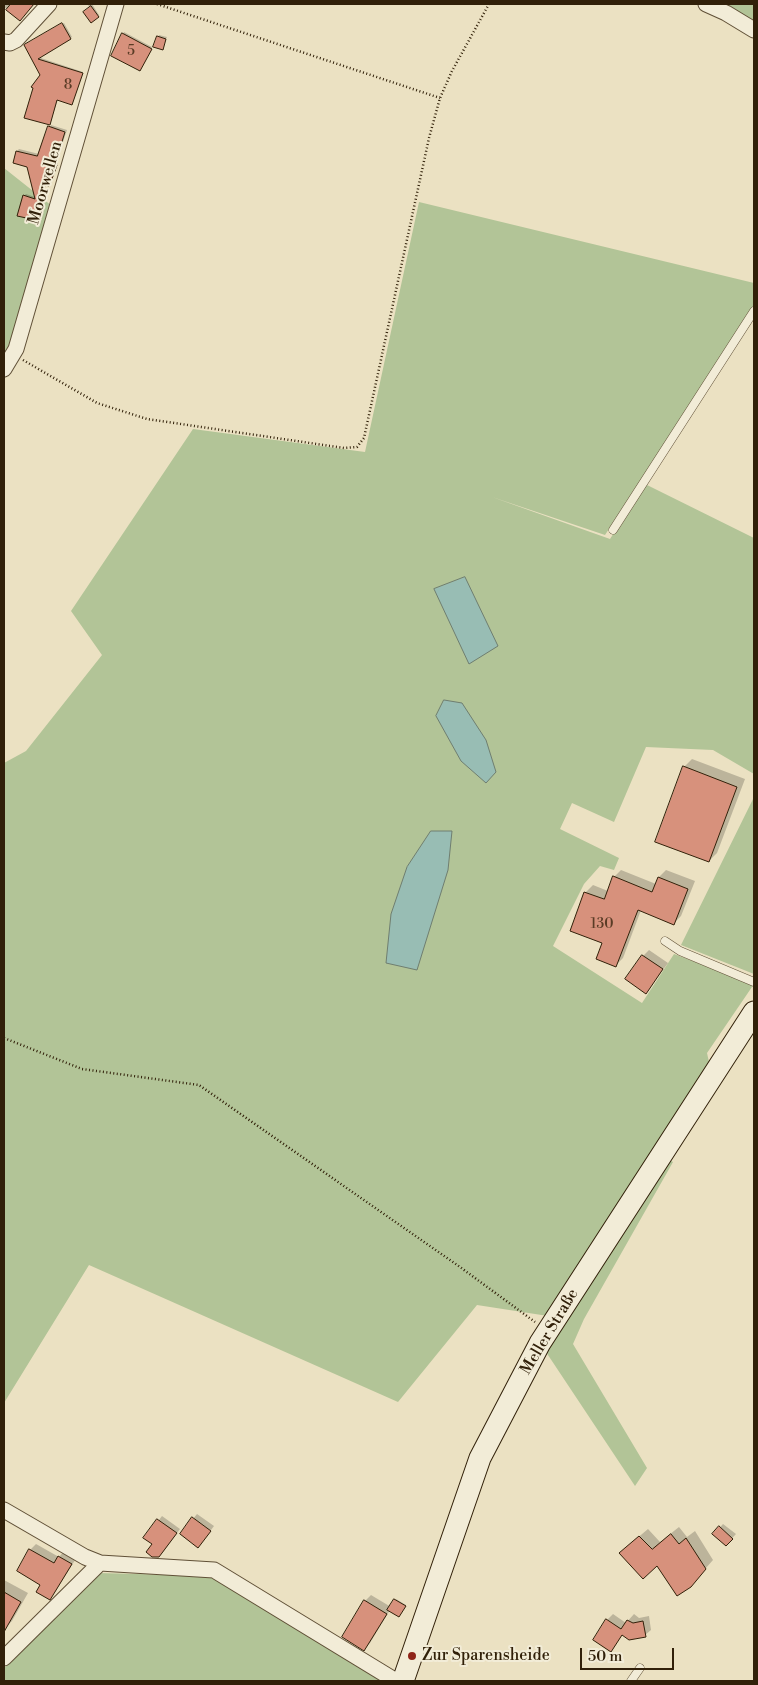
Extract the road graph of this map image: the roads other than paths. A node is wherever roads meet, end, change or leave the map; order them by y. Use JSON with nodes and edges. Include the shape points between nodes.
{"nodes":[{"id":1,"x":49,"y":4,"type":"edge"},
{"id":2,"x":116,"y":4,"type":"edge"},
{"id":3,"x":706,"y":4,"type":"edge"},
{"id":4,"x":754,"y":30,"type":"edge"},
{"id":5,"x":4,"y":42,"type":"edge"},
{"id":6,"x":754,"y":311,"type":"edge"},
{"id":7,"x":4,"y":369,"type":"edge"},
{"id":8,"x":613,"y":530,"type":"dead end"},
{"id":9,"x":665,"y":941,"type":"dead end"},
{"id":10,"x":754,"y":982,"type":"edge"},
{"id":11,"x":754,"y":1012,"type":"edge"},
{"id":12,"x":4,"y":1510,"type":"edge"},
{"id":13,"x":100,"y":1564,"type":"junction"},
{"id":14,"x":4,"y":1658,"type":"edge"},
{"id":15,"x":640,"y":1668,"type":"dead end"},
{"id":16,"x":396,"y":1681,"type":"edge"},
{"id":17,"x":403,"y":1681,"type":"edge"},
{"id":18,"x":631,"y":1681,"type":"edge"}],
"edges":[{"from":1,"to":5,"type":"street","via":[[16,40]]},
{"from":2,"to":7,"type":"street","name":"Moorwellen","via":[[13,354]]},
{"from":3,"to":4,"type":"street"},
{"from":6,"to":8,"type":"lane"},
{"from":9,"to":10,"type":"lane"},
{"from":11,"to":17,"type":"main road","name":"Meller Straße","via":[[548,1332],[480,1458]]},
{"from":12,"to":13,"type":"street"},
{"from":13,"to":14,"type":"street"},
{"from":13,"to":16,"type":"street","via":[[214,1570]]},
{"from":15,"to":18,"type":"lane"}]}
